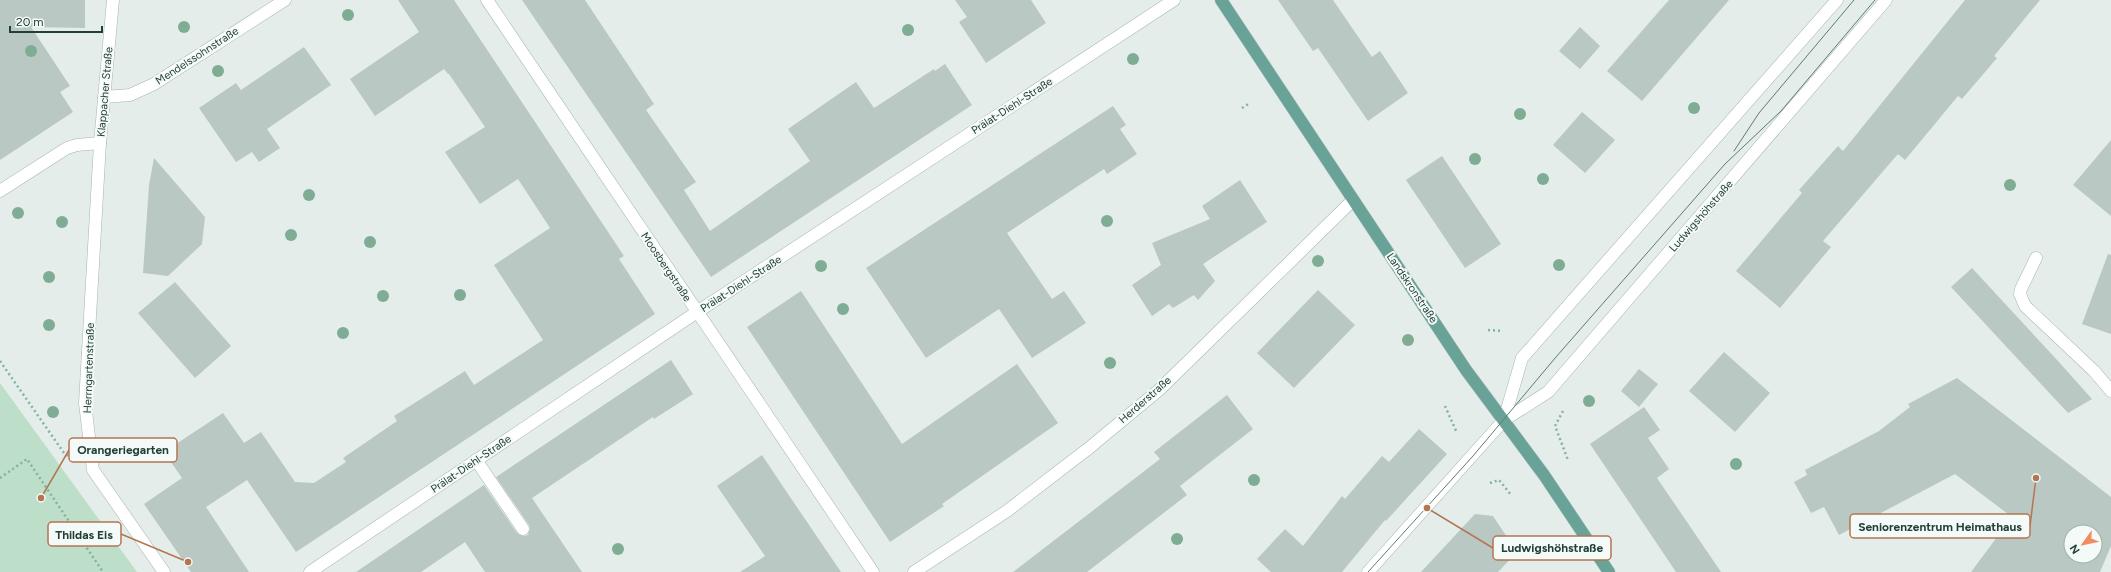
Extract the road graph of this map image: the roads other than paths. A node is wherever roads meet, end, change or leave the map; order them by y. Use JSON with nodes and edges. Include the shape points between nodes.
{"nodes":[{"id":1,"x":114,"y":0,"type":"edge"},
{"id":2,"x":285,"y":0,"type":"edge"},
{"id":3,"x":488,"y":0,"type":"edge"},
{"id":4,"x":1174,"y":0,"type":"edge"},
{"id":5,"x":1221,"y":0,"type":"edge"},
{"id":6,"x":1837,"y":0,"type":"edge"},
{"id":7,"x":1886,"y":0,"type":"edge"},
{"id":8,"x":104,"y":97,"type":"junction"},
{"id":9,"x":100,"y":143,"type":"junction"},
{"id":10,"x":0,"y":191,"type":"edge"},
{"id":11,"x":1353,"y":200,"type":"junction"},
{"id":12,"x":2036,"y":258,"type":"dead end"},
{"id":13,"x":697,"y":312,"type":"junction"},
{"id":14,"x":2111,"y":391,"type":"edge"},
{"id":15,"x":1504,"y":420,"type":"junction"},
{"id":16,"x":476,"y":460,"type":"junction"},
{"id":17,"x":523,"y":529,"type":"dead end"},
{"id":18,"x":164,"y":572,"type":"edge"},
{"id":19,"x":310,"y":572,"type":"edge"},
{"id":20,"x":873,"y":572,"type":"edge"},
{"id":21,"x":914,"y":572,"type":"edge"},
{"id":22,"x":1368,"y":572,"type":"edge"},
{"id":23,"x":1609,"y":572,"type":"edge"}],
"edges":[{"from":1,"to":8,"type":"street","name":"Klappacher Straße"},
{"from":2,"to":8,"type":"street","name":"Mendelssohnstraße","via":[[154,84],[130,95]]},
{"from":3,"to":13,"type":"street","name":"Moosbergstraße"},
{"from":4,"to":13,"type":"street","name":"Prälat-Diehl-Straße"},
{"from":5,"to":11,"type":"main road","name":"Landskronstraße"},
{"from":6,"to":15,"type":"street","name":"Ludwigshöhstraße","via":[[1522,358]]},
{"from":7,"to":15,"type":"street","name":"Ludwigshöhstraße","via":[[1548,392]]},
{"from":8,"to":9,"type":"street","name":"Klappacher Straße"},
{"from":9,"to":10,"type":"street","name":"Klappacher Straße","via":[[77,144],[67,148]]},
{"from":9,"to":18,"type":"street","name":"Herrngartenstraße","via":[[85,403],[93,470]]},
{"from":11,"to":15,"type":"main road","name":"Landskronstraße","via":[[1466,370]]},
{"from":11,"to":21,"type":"street","name":"Herderstraße","via":[[1159,390],[1089,448],[1006,511]]},
{"from":12,"to":14,"type":"street","via":[[2021,289],[2020,294],[2025,306],[2094,371]]},
{"from":13,"to":16,"type":"street","name":"Prälat-Diehl-Straße"},
{"from":13,"to":20,"type":"street","name":"Moosbergstraße"},
{"from":15,"to":22,"type":"street","name":"Ludwigshöhstraße"},
{"from":15,"to":23,"type":"main road","name":"Landskronstraße"},
{"from":16,"to":17,"type":"street"},
{"from":16,"to":19,"type":"street","name":"Prälat-Diehl-Straße"}]}
